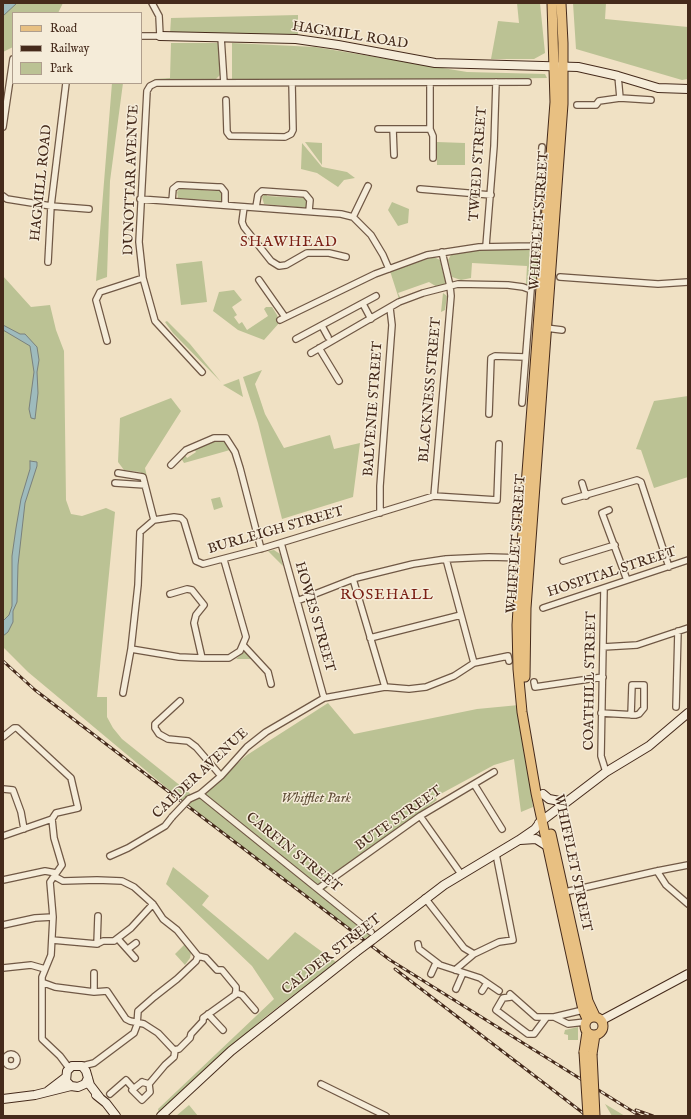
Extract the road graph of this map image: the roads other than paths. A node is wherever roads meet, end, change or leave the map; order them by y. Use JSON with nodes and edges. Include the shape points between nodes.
{"nodes":[{"id":1,"x":152,"y":3,"type":"edge"},
{"id":2,"x":548,"y":3,"type":"edge"},
{"id":3,"x":552,"y":3,"type":"edge"},
{"id":4,"x":561,"y":3,"type":"edge"},
{"id":5,"x":553,"y":19,"type":"junction"},
{"id":6,"x":142,"y":36,"type":"edge"},
{"id":7,"x":160,"y":36,"type":"junction"},
{"id":8,"x":221,"y":37,"type":"junction"},
{"id":9,"x":12,"y":66,"type":"edge"},
{"id":10,"x":559,"y":67,"type":"junction"},
{"id":11,"x":618,"y":76,"type":"junction"},
{"id":12,"x":496,"y":82,"type":"junction"},
{"id":13,"x":528,"y":82,"type":"dead end"},
{"id":14,"x":224,"y":83,"type":"junction"},
{"id":15,"x":292,"y":83,"type":"junction"},
{"id":16,"x":430,"y":83,"type":"junction"},
{"id":17,"x":66,"y":84,"type":"edge"},
{"id":18,"x":688,"y":89,"type":"edge"},
{"id":19,"x":620,"y":98,"type":"junction"},
{"id":20,"x":226,"y":100,"type":"dead end"},
{"id":21,"x":650,"y":100,"type":"dead end"},
{"id":22,"x":577,"y":105,"type":"dead end"},
{"id":23,"x":3,"y":127,"type":"edge"},
{"id":24,"x":378,"y":129,"type":"dead end"},
{"id":25,"x":394,"y":129,"type":"junction"},
{"id":26,"x":430,"y":129,"type":"junction"},
{"id":27,"x":542,"y":147,"type":"dead end"},
{"id":28,"x":394,"y":155,"type":"dead end"},
{"id":29,"x":433,"y":158,"type":"dead end"},
{"id":30,"x":368,"y":186,"type":"dead end"},
{"id":31,"x":420,"y":190,"type":"dead end"},
{"id":32,"x":491,"y":195,"type":"junction"},
{"id":33,"x":3,"y":196,"type":"edge"},
{"id":34,"x":140,"y":199,"type":"junction"},
{"id":35,"x":172,"y":201,"type":"junction"},
{"id":36,"x":225,"y":205,"type":"junction"},
{"id":37,"x":51,"y":206,"type":"junction"},
{"id":38,"x":244,"y":207,"type":"junction"},
{"id":39,"x":256,"y":207,"type":"junction"},
{"id":40,"x":89,"y":209,"type":"dead end"},
{"id":41,"x":309,"y":211,"type":"junction"},
{"id":42,"x":353,"y":217,"type":"junction"},
{"id":43,"x":486,"y":246,"type":"junction"},
{"id":44,"x":442,"y":252,"type":"junction"},
{"id":45,"x":346,"y":257,"type":"dead end"},
{"id":46,"x":547,"y":259,"type":"junction"},
{"id":47,"x":48,"y":262,"type":"dead end"},
{"id":48,"x":389,"y":269,"type":"junction"},
{"id":49,"x":560,"y":277,"type":"dead end"},
{"id":50,"x":143,"y":278,"type":"junction"},
{"id":51,"x":259,"y":280,"type":"dead end"},
{"id":52,"x":688,"y":282,"type":"edge"},
{"id":53,"x":450,"y":286,"type":"junction"},
{"id":54,"x":269,"y":294,"type":"junction"},
{"id":55,"x":376,"y":296,"type":"dead end"},
{"id":56,"x":263,"y":298,"type":"dead end"},
{"id":57,"x":363,"y":304,"type":"junction"},
{"id":58,"x":390,"y":308,"type":"junction"},
{"id":59,"x":371,"y":319,"type":"junction"},
{"id":60,"x":322,"y":326,"type":"junction"},
{"id":61,"x":546,"y":328,"type":"junction"},
{"id":62,"x":562,"y":330,"type":"dead end"},
{"id":63,"x":328,"y":337,"type":"dead end"},
{"id":64,"x":296,"y":339,"type":"dead end"},
{"id":65,"x":107,"y":341,"type":"dead end"},
{"id":66,"x":320,"y":348,"type":"junction"},
{"id":67,"x":311,"y":353,"type":"dead end"},
{"id":68,"x":525,"y":356,"type":"junction"},
{"id":69,"x":202,"y":372,"type":"dead end"},
{"id":70,"x":338,"y":381,"type":"dead end"},
{"id":71,"x":522,"y":403,"type":"dead end"},
{"id":72,"x":489,"y":414,"type":"dead end"},
{"id":73,"x":499,"y":444,"type":"dead end"},
{"id":74,"x":171,"y":465,"type":"dead end"},
{"id":75,"x":118,"y":473,"type":"dead end"},
{"id":76,"x":115,"y":483,"type":"dead end"},
{"id":77,"x":582,"y":483,"type":"dead end"},
{"id":78,"x":145,"y":485,"type":"junction"},
{"id":79,"x":434,"y":496,"type":"junction"},
{"id":80,"x":586,"y":496,"type":"junction"},
{"id":81,"x":565,"y":501,"type":"dead end"},
{"id":82,"x":609,"y":510,"type":"dead end"},
{"id":83,"x":380,"y":513,"type":"junction"},
{"id":84,"x":154,"y":520,"type":"junction"},
{"id":85,"x":280,"y":543,"type":"junction"},
{"id":86,"x":615,"y":545,"type":"junction"},
{"id":87,"x":262,"y":549,"type":"junction"},
{"id":88,"x":526,"y":558,"type":"junction"},
{"id":89,"x":446,"y":559,"type":"junction"},
{"id":90,"x":224,"y":560,"type":"junction"},
{"id":91,"x":688,"y":560,"type":"edge"},
{"id":92,"x":564,"y":561,"type":"dead end"},
{"id":93,"x":669,"y":567,"type":"junction"},
{"id":94,"x":353,"y":579,"type":"junction"},
{"id":95,"x":627,"y":580,"type":"junction"},
{"id":96,"x":604,"y":589,"type":"junction"},
{"id":97,"x":170,"y":594,"type":"dead end"},
{"id":98,"x":297,"y":601,"type":"junction"},
{"id":99,"x":543,"y":608,"type":"dead end"},
{"id":100,"x":461,"y":615,"type":"junction"},
{"id":101,"x":688,"y":628,"type":"edge"},
{"id":102,"x":678,"y":631,"type":"junction"},
{"id":103,"x":370,"y":638,"type":"junction"},
{"id":104,"x":244,"y":645,"type":"junction"},
{"id":105,"x":604,"y":647,"type":"junction"},
{"id":106,"x":131,"y":649,"type":"junction"},
{"id":107,"x":202,"y":658,"type":"junction"},
{"id":108,"x":508,"y":661,"type":"dead end"},
{"id":109,"x":474,"y":663,"type":"junction"},
{"id":110,"x":603,"y":678,"type":"junction"},
{"id":111,"x":534,"y":682,"type":"dead end"},
{"id":112,"x":271,"y":684,"type":"dead end"},
{"id":113,"x":385,"y":687,"type":"junction"},
{"id":114,"x":123,"y":693,"type":"dead end"},
{"id":115,"x":324,"y":698,"type":"junction"},
{"id":116,"x":180,"y":701,"type":"dead end"},
{"id":117,"x":676,"y":706,"type":"dead end"},
{"id":118,"x":688,"y":713,"type":"edge"},
{"id":119,"x":601,"y":714,"type":"junction"},
{"id":120,"x":631,"y":715,"type":"junction"},
{"id":121,"x":3,"y":737,"type":"edge"},
{"id":122,"x":494,"y":772,"type":"dead end"},
{"id":123,"x":606,"y":772,"type":"junction"},
{"id":124,"x":221,"y":776,"type":"junction"},
{"id":125,"x":474,"y":784,"type":"junction"},
{"id":126,"x":3,"y":788,"type":"edge"},
{"id":127,"x":200,"y":794,"type":"junction"},
{"id":128,"x":543,"y":794,"type":"junction"},
{"id":129,"x":565,"y":802,"type":"junction"},
{"id":130,"x":420,"y":816,"type":"junction"},
{"id":131,"x":544,"y":818,"type":"junction"},
{"id":132,"x":52,"y":819,"type":"junction"},
{"id":133,"x":24,"y":829,"type":"junction"},
{"id":134,"x":502,"y":829,"type":"dead end"},
{"id":135,"x":3,"y":836,"type":"edge"},
{"id":136,"x":519,"y":840,"type":"junction"},
{"id":137,"x":547,"y":846,"type":"junction"},
{"id":138,"x":496,"y":854,"type":"junction"},
{"id":139,"x":110,"y":856,"type":"dead end"},
{"id":140,"x":688,"y":865,"type":"edge"},
{"id":141,"x":657,"y":871,"type":"junction"},
{"id":142,"x":461,"y":874,"type":"junction"},
{"id":143,"x":55,"y":875,"type":"junction"},
{"id":144,"x":3,"y":880,"type":"edge"},
{"id":145,"x":319,"y":888,"type":"junction"},
{"id":146,"x":565,"y":892,"type":"junction"},
{"id":147,"x":425,"y":898,"type":"junction"},
{"id":148,"x":153,"y":904,"type":"junction"},
{"id":149,"x":688,"y":904,"type":"edge"},
{"id":150,"x":98,"y":916,"type":"dead end"},
{"id":151,"x":53,"y":917,"type":"junction"},
{"id":152,"x":3,"y":925,"type":"edge"},
{"id":153,"x":372,"y":936,"type":"junction"},
{"id":154,"x":118,"y":939,"type":"junction"},
{"id":155,"x":52,"y":940,"type":"junction"},
{"id":156,"x":136,"y":943,"type":"dead end"},
{"id":157,"x":97,"y":944,"type":"junction"},
{"id":158,"x":418,"y":944,"type":"dead end"},
{"id":159,"x":128,"y":949,"type":"junction"},
{"id":160,"x":474,"y":954,"type":"junction"},
{"id":161,"x":198,"y":956,"type":"junction"},
{"id":162,"x":135,"y":958,"type":"dead end"},
{"id":163,"x":436,"y":962,"type":"junction"},
{"id":164,"x":3,"y":968,"type":"edge"},
{"id":165,"x":45,"y":969,"type":"junction"},
{"id":166,"x":455,"y":970,"type":"junction"},
{"id":167,"x":94,"y":973,"type":"dead end"},
{"id":168,"x":463,"y":973,"type":"junction"},
{"id":169,"x":431,"y":974,"type":"dead end"},
{"id":170,"x":688,"y":974,"type":"edge"},
{"id":171,"x":44,"y":983,"type":"junction"},
{"id":172,"x":487,"y":983,"type":"junction"},
{"id":173,"x":456,"y":989,"type":"dead end"},
{"id":174,"x":482,"y":991,"type":"dead end"},
{"id":175,"x":499,"y":991,"type":"dead end"},
{"id":176,"x":94,"y":992,"type":"junction"},
{"id":177,"x":236,"y":993,"type":"junction"},
{"id":178,"x":255,"y":1010,"type":"dead end"},
{"id":179,"x":582,"y":1010,"type":"junction"},
{"id":180,"x":208,"y":1014,"type":"junction"},
{"id":181,"x":555,"y":1016,"type":"junction"},
{"id":182,"x":546,"y":1018,"type":"junction"},
{"id":183,"x":592,"y":1019,"type":"junction"},
{"id":184,"x":137,"y":1022,"type":"junction"},
{"id":185,"x":223,"y":1030,"type":"dead end"},
{"id":186,"x":591,"y":1034,"type":"junction"},
{"id":187,"x":175,"y":1050,"type":"junction"},
{"id":188,"x":588,"y":1053,"type":"junction"},
{"id":189,"x":94,"y":1063,"type":"junction"},
{"id":190,"x":82,"y":1066,"type":"junction"},
{"id":191,"x":69,"y":1068,"type":"junction"},
{"id":192,"x":88,"y":1076,"type":"junction"},
{"id":193,"x":65,"y":1078,"type":"junction"},
{"id":194,"x":149,"y":1084,"type":"junction"},
{"id":195,"x":321,"y":1084,"type":"dead end"},
{"id":196,"x":71,"y":1086,"type":"junction"},
{"id":197,"x":82,"y":1086,"type":"junction"},
{"id":198,"x":134,"y":1089,"type":"junction"},
{"id":199,"x":45,"y":1092,"type":"junction"},
{"id":200,"x":110,"y":1094,"type":"dead end"},
{"id":201,"x":100,"y":1098,"type":"junction"},
{"id":202,"x":3,"y":1099,"type":"edge"},
{"id":203,"x":116,"y":1116,"type":"edge"},
{"id":204,"x":161,"y":1116,"type":"edge"},
{"id":205,"x":386,"y":1116,"type":"edge"},
{"id":206,"x":588,"y":1116,"type":"edge"},
{"id":207,"x":595,"y":1116,"type":"edge"}],
"edges":[{"from":1,"to":7,"type":"street","via":[[158,16]]},
{"from":2,"to":5,"type":"main road"},
{"from":3,"to":5,"type":"main road"},
{"from":4,"to":10,"type":"main road"},
{"from":5,"to":10,"type":"main road"},
{"from":6,"to":7,"type":"street","name":"HAGMILL ROAD"},
{"from":7,"to":8,"type":"street","name":"HAGMILL ROAD"},
{"from":8,"to":10,"type":"street","name":"HAGMILL ROAD","via":[[296,39],[435,64]]},
{"from":8,"to":14,"type":"street"},
{"from":9,"to":23,"type":"street"},
{"from":10,"to":11,"type":"street","name":"HAGMILL ROAD","via":[[578,67]]},
{"from":10,"to":46,"type":"main road","name":"WHIFFLET STREET","via":[[563,104]]},
{"from":11,"to":18,"type":"street","name":"HAGMILL ROAD","via":[[658,88]]},
{"from":11,"to":19,"type":"street"},
{"from":12,"to":13,"type":"street","name":"DUNOTTAR AVENUE"},
{"from":12,"to":16,"type":"street","name":"DUNOTTAR AVENUE"},
{"from":12,"to":32,"type":"street","name":"TWEED STREET"},
{"from":14,"to":15,"type":"street","name":"DUNOTTAR AVENUE"},
{"from":14,"to":34,"type":"street","name":"DUNOTTAR AVENUE","via":[[156,83],[148,88]]},
{"from":15,"to":16,"type":"street","name":"DUNOTTAR AVENUE"},
{"from":15,"to":20,"type":"street","via":[[293,130],[285,137],[230,136],[227,132]]},
{"from":16,"to":26,"type":"street"},
{"from":17,"to":37,"type":"street","name":"HAGMILL ROAD"},
{"from":19,"to":21,"type":"street"},
{"from":19,"to":22,"type":"street","via":[[599,101],[596,105]]},
{"from":24,"to":25,"type":"street"},
{"from":25,"to":26,"type":"street"},
{"from":25,"to":28,"type":"street"},
{"from":26,"to":29,"type":"street","via":[[433,136]]},
{"from":27,"to":43,"type":"street","via":[[535,242],[529,247]]},
{"from":30,"to":42,"type":"street"},
{"from":31,"to":32,"type":"street"},
{"from":32,"to":43,"type":"street","name":"TWEED STREET"},
{"from":33,"to":37,"type":"street","via":[[7,199]]},
{"from":34,"to":35,"type":"street"},
{"from":34,"to":50,"type":"street","name":"DUNOTTAR AVENUE","via":[[139,242]]},
{"from":35,"to":36,"type":"street"},
{"from":35,"to":36,"type":"street","via":[[173,189],[178,184],[221,187],[225,192]]},
{"from":36,"to":38,"type":"street"},
{"from":37,"to":40,"type":"street"},
{"from":37,"to":47,"type":"street","name":"HAGMILL ROAD"},
{"from":38,"to":39,"type":"street"},
{"from":38,"to":45,"type":"street","via":[[244,227],[271,261],[279,266],[286,265],[307,253],[329,253]]},
{"from":39,"to":41,"type":"street"},
{"from":39,"to":41,"type":"street","via":[[258,195],[262,191],[297,193],[309,197]]},
{"from":41,"to":42,"type":"street"},
{"from":42,"to":48,"type":"street","via":[[371,235]]},
{"from":43,"to":44,"type":"street"},
{"from":44,"to":48,"type":"street"},
{"from":44,"to":53,"type":"street","name":"BLACKNESS STREET"},
{"from":46,"to":61,"type":"main road","name":"WHIFFLET STREET"},
{"from":46,"to":88,"type":"main road","name":"WHIFFLET STREET"},
{"from":48,"to":54,"type":"street","via":[[282,318]]},
{"from":49,"to":52,"type":"street","via":[[658,284]]},
{"from":50,"to":65,"type":"street","via":[[100,292],[96,300]]},
{"from":50,"to":69,"type":"street","name":"DUNOTTAR AVENUE","via":[[155,321]]},
{"from":51,"to":54,"type":"street"},
{"from":53,"to":58,"type":"street","via":[[411,297]]},
{"from":53,"to":68,"type":"street","via":[[508,285],[530,290]]},
{"from":53,"to":79,"type":"street","name":"BLACKNESS STREET"},
{"from":54,"to":56,"type":"street"},
{"from":55,"to":57,"type":"street"},
{"from":57,"to":59,"type":"street"},
{"from":57,"to":60,"type":"street"},
{"from":58,"to":59,"type":"street"},
{"from":58,"to":83,"type":"street","name":"BALVENIE STREET","via":[[392,325]]},
{"from":59,"to":66,"type":"street"},
{"from":60,"to":63,"type":"street"},
{"from":60,"to":64,"type":"street"},
{"from":61,"to":62,"type":"street"},
{"from":61,"to":88,"type":"main road","name":"WHIFFLET STREET"},
{"from":66,"to":67,"type":"street"},
{"from":66,"to":70,"type":"street"},
{"from":68,"to":71,"type":"street"},
{"from":68,"to":72,"type":"street","via":[[491,358]]},
{"from":73,"to":79,"type":"street","name":"BURLEIGH STREET","via":[[496,500]]},
{"from":74,"to":87,"type":"street","via":[[186,450],[214,438],[226,438],[235,452]]},
{"from":75,"to":78,"type":"street","via":[[143,478]]},
{"from":76,"to":78,"type":"street"},
{"from":77,"to":80,"type":"street"},
{"from":78,"to":84,"type":"street"},
{"from":79,"to":83,"type":"street","name":"BURLEIGH STREET"},
{"from":80,"to":81,"type":"street"},
{"from":80,"to":93,"type":"street","via":[[637,480],[641,482]]},
{"from":82,"to":86,"type":"street","via":[[602,513]]},
{"from":83,"to":85,"type":"street","name":"BURLEIGH STREET"},
{"from":84,"to":90,"type":"street","name":"BURLEIGH STREET","via":[[181,518],[184,520],[196,561],[203,564]]},
{"from":84,"to":106,"type":"street","via":[[140,532],[138,585]]},
{"from":85,"to":87,"type":"street","name":"BURLEIGH STREET"},
{"from":85,"to":98,"type":"street","name":"HOWES STREET"},
{"from":86,"to":92,"type":"street"},
{"from":86,"to":95,"type":"street"},
{"from":87,"to":90,"type":"street","name":"BURLEIGH STREET"},
{"from":88,"to":89,"type":"street"},
{"from":88,"to":128,"type":"main road","name":"WHIFFLET STREET","via":[[524,670],[528,714]]},
{"from":88,"to":131,"type":"main road","name":"WHIFFLET STREET","via":[[517,625],[519,689]]},
{"from":89,"to":94,"type":"street","via":[[413,564]]},
{"from":89,"to":100,"type":"street"},
{"from":90,"to":104,"type":"street","via":[[246,637]]},
{"from":91,"to":93,"type":"street","name":"HOSPITAL STREET"},
{"from":93,"to":95,"type":"street","name":"HOSPITAL STREET"},
{"from":94,"to":98,"type":"street"},
{"from":94,"to":103,"type":"street"},
{"from":95,"to":96,"type":"street","name":"HOSPITAL STREET"},
{"from":96,"to":99,"type":"street","name":"HOSPITAL STREET"},
{"from":96,"to":105,"type":"street","name":"COATHILL STREET"},
{"from":97,"to":107,"type":"street","via":[[186,589],[192,590],[204,605],[196,615],[194,624]]},
{"from":98,"to":115,"type":"street","name":"HOWES STREET"},
{"from":100,"to":103,"type":"street"},
{"from":100,"to":109,"type":"street"},
{"from":101,"to":102,"type":"street"},
{"from":102,"to":105,"type":"street","via":[[638,646]]},
{"from":102,"to":117,"type":"street"},
{"from":103,"to":113,"type":"street"},
{"from":104,"to":107,"type":"street","via":[[229,658]]},
{"from":104,"to":112,"type":"street","via":[[268,672]]},
{"from":105,"to":110,"type":"street","name":"COATHILL STREET"},
{"from":106,"to":107,"type":"street"},
{"from":106,"to":114,"type":"street"},
{"from":108,"to":109,"type":"street","name":"CALDER AVENUE","via":[[508,656]]},
{"from":109,"to":113,"type":"street","name":"CALDER AVENUE","via":[[436,684],[413,688]]},
{"from":110,"to":111,"type":"street","via":[[535,687]]},
{"from":110,"to":119,"type":"street","name":"COATHILL STREET"},
{"from":113,"to":115,"type":"street","name":"CALDER AVENUE"},
{"from":115,"to":124,"type":"street","name":"CALDER AVENUE","via":[[266,732],[247,747]]},
{"from":116,"to":124,"type":"street","via":[[155,724],[155,728],[168,740],[188,741]]},
{"from":118,"to":123,"type":"street","name":"CALDER STREET","via":[[649,746]]},
{"from":119,"to":120,"type":"street"},
{"from":119,"to":123,"type":"street","name":"COATHILL STREET","via":[[601,756]]},
{"from":120,"to":120,"type":"street","via":[[639,714],[644,708],[644,685],[632,685]]},
{"from":121,"to":132,"type":"street","via":[[17,728],[71,778],[78,808],[56,813]]},
{"from":122,"to":125,"type":"street","name":"BUTE STREET"},
{"from":123,"to":129,"type":"street","name":"CALDER STREET"},
{"from":124,"to":127,"type":"street","name":"CALDER AVENUE"},
{"from":125,"to":130,"type":"street","name":"BUTE STREET"},
{"from":125,"to":134,"type":"street"},
{"from":126,"to":133,"type":"street","via":[[13,790]]},
{"from":127,"to":139,"type":"street","name":"CALDER AVENUE","bridge":true,"via":[[189,799],[165,826]]},
{"from":127,"to":145,"type":"street","name":"CARFIN STREET"},
{"from":128,"to":129,"type":"street","via":[[550,799]]},
{"from":128,"to":131,"type":"main road","name":"WHIFFLET STREET"},
{"from":129,"to":131,"type":"street","name":"CALDER STREET"},
{"from":130,"to":142,"type":"street"},
{"from":130,"to":145,"type":"street","name":"BUTE STREET"},
{"from":131,"to":136,"type":"street","name":"CALDER STREET"},
{"from":131,"to":137,"type":"main road","name":"WHIFFLET STREET"},
{"from":131,"to":146,"type":"main road","name":"WHIFFLET STREET"},
{"from":132,"to":133,"type":"street"},
{"from":132,"to":143,"type":"street","via":[[54,838],[62,865]]},
{"from":133,"to":135,"type":"street"},
{"from":136,"to":137,"type":"street","name":"WHIFFLET STREET","via":[[536,839]]},
{"from":136,"to":138,"type":"street","name":"CALDER STREET"},
{"from":137,"to":179,"type":"main road","name":"WHIFFLET STREET"},
{"from":138,"to":142,"type":"street","name":"CALDER STREET"},
{"from":138,"to":160,"type":"street","via":[[513,940],[499,942]]},
{"from":140,"to":141,"type":"street"},
{"from":141,"to":146,"type":"street"},
{"from":141,"to":149,"type":"street","via":[[666,885]]},
{"from":142,"to":147,"type":"street","name":"CALDER STREET"},
{"from":143,"to":144,"type":"street","via":[[45,871]]},
{"from":143,"to":148,"type":"street","via":[[63,881],[126,882]]},
{"from":143,"to":151,"type":"street","via":[[50,882]]},
{"from":145,"to":153,"type":"street","name":"CARFIN STREET"},
{"from":146,"to":183,"type":"main road","name":"WHIFFLET STREET"},
{"from":147,"to":153,"type":"street","name":"CALDER STREET"},
{"from":147,"to":160,"type":"street","via":[[464,948]]},
{"from":148,"to":154,"type":"street"},
{"from":148,"to":161,"type":"street","via":[[163,919],[177,930]]},
{"from":150,"to":157,"type":"street"},
{"from":151,"to":152,"type":"street"},
{"from":151,"to":155,"type":"street"},
{"from":153,"to":204,"type":"street","name":"CALDER STREET","bridge":true,"via":[[356,952],[231,1051]]},
{"from":154,"to":157,"type":"street"},
{"from":154,"to":159,"type":"street"},
{"from":155,"to":157,"type":"street"},
{"from":155,"to":165,"type":"street","via":[[51,955]]},
{"from":156,"to":159,"type":"street"},
{"from":158,"to":163,"type":"street","via":[[420,949]]},
{"from":159,"to":162,"type":"street"},
{"from":160,"to":166,"type":"street"},
{"from":161,"to":177,"type":"street","via":[[206,958],[217,970],[222,970],[236,987]]},
{"from":161,"to":184,"type":"street","via":[[177,980],[138,1011]]},
{"from":163,"to":166,"type":"street"},
{"from":163,"to":169,"type":"street"},
{"from":164,"to":165,"type":"street","via":[[31,965]]},
{"from":165,"to":171,"type":"street","via":[[42,977]]},
{"from":166,"to":168,"type":"street"},
{"from":167,"to":176,"type":"street"},
{"from":168,"to":172,"type":"street"},
{"from":168,"to":173,"type":"street"},
{"from":170,"to":183,"type":"street"},
{"from":171,"to":176,"type":"street"},
{"from":171,"to":191,"type":"street","via":[[42,1039]]},
{"from":172,"to":174,"type":"street"},
{"from":172,"to":175,"type":"street"},
{"from":176,"to":184,"type":"street","via":[[107,991],[126,1019]]},
{"from":177,"to":178,"type":"street","via":[[242,995]]},
{"from":177,"to":180,"type":"street","via":[[217,1010]]},
{"from":179,"to":181,"type":"street"},
{"from":179,"to":183,"type":"main road","name":"WHIFFLET STREET"},
{"from":180,"to":185,"type":"street"},
{"from":180,"to":187,"type":"street","via":[[190,1038]]},
{"from":181,"to":182,"type":"street"},
{"from":181,"to":183,"type":"street","via":[[568,1024]]},
{"from":182,"to":182,"type":"street","via":[[536,1017],[511,995],[503,998],[496,1010],[528,1034],[534,1034]]},
{"from":183,"to":186,"type":"main road","name":"WHIFFLET STREET"},
{"from":183,"to":186,"type":"main road","via":[[603,1029]]},
{"from":184,"to":187,"type":"street","via":[[158,1033]]},
{"from":184,"to":189,"type":"street","via":[[134,1033]]},
{"from":186,"to":188,"type":"main road"},
{"from":187,"to":194,"type":"street","via":[[174,1057]]},
{"from":188,"to":206,"type":"main road","bridge":true},
{"from":188,"to":207,"type":"main road","bridge":true},
{"from":189,"to":190,"type":"street"},
{"from":189,"to":192,"type":"street"},
{"from":190,"to":191,"type":"street","via":[[75,1065]]},
{"from":190,"to":192,"type":"street"},
{"from":191,"to":193,"type":"street"},
{"from":192,"to":197,"type":"street"},
{"from":192,"to":201,"type":"street"},
{"from":193,"to":196,"type":"street"},
{"from":193,"to":199,"type":"street"},
{"from":194,"to":198,"type":"street","via":[[142,1082]]},
{"from":194,"to":198,"type":"street","via":[[150,1092],[142,1100],[132,1090]]},
{"from":195,"to":205,"type":"street"},
{"from":196,"to":197,"type":"street"},
{"from":196,"to":199,"type":"street"},
{"from":197,"to":201,"type":"street"},
{"from":198,"to":200,"type":"street","via":[[126,1080]]},
{"from":199,"to":202,"type":"street"},
{"from":201,"to":203,"type":"street"}]}
